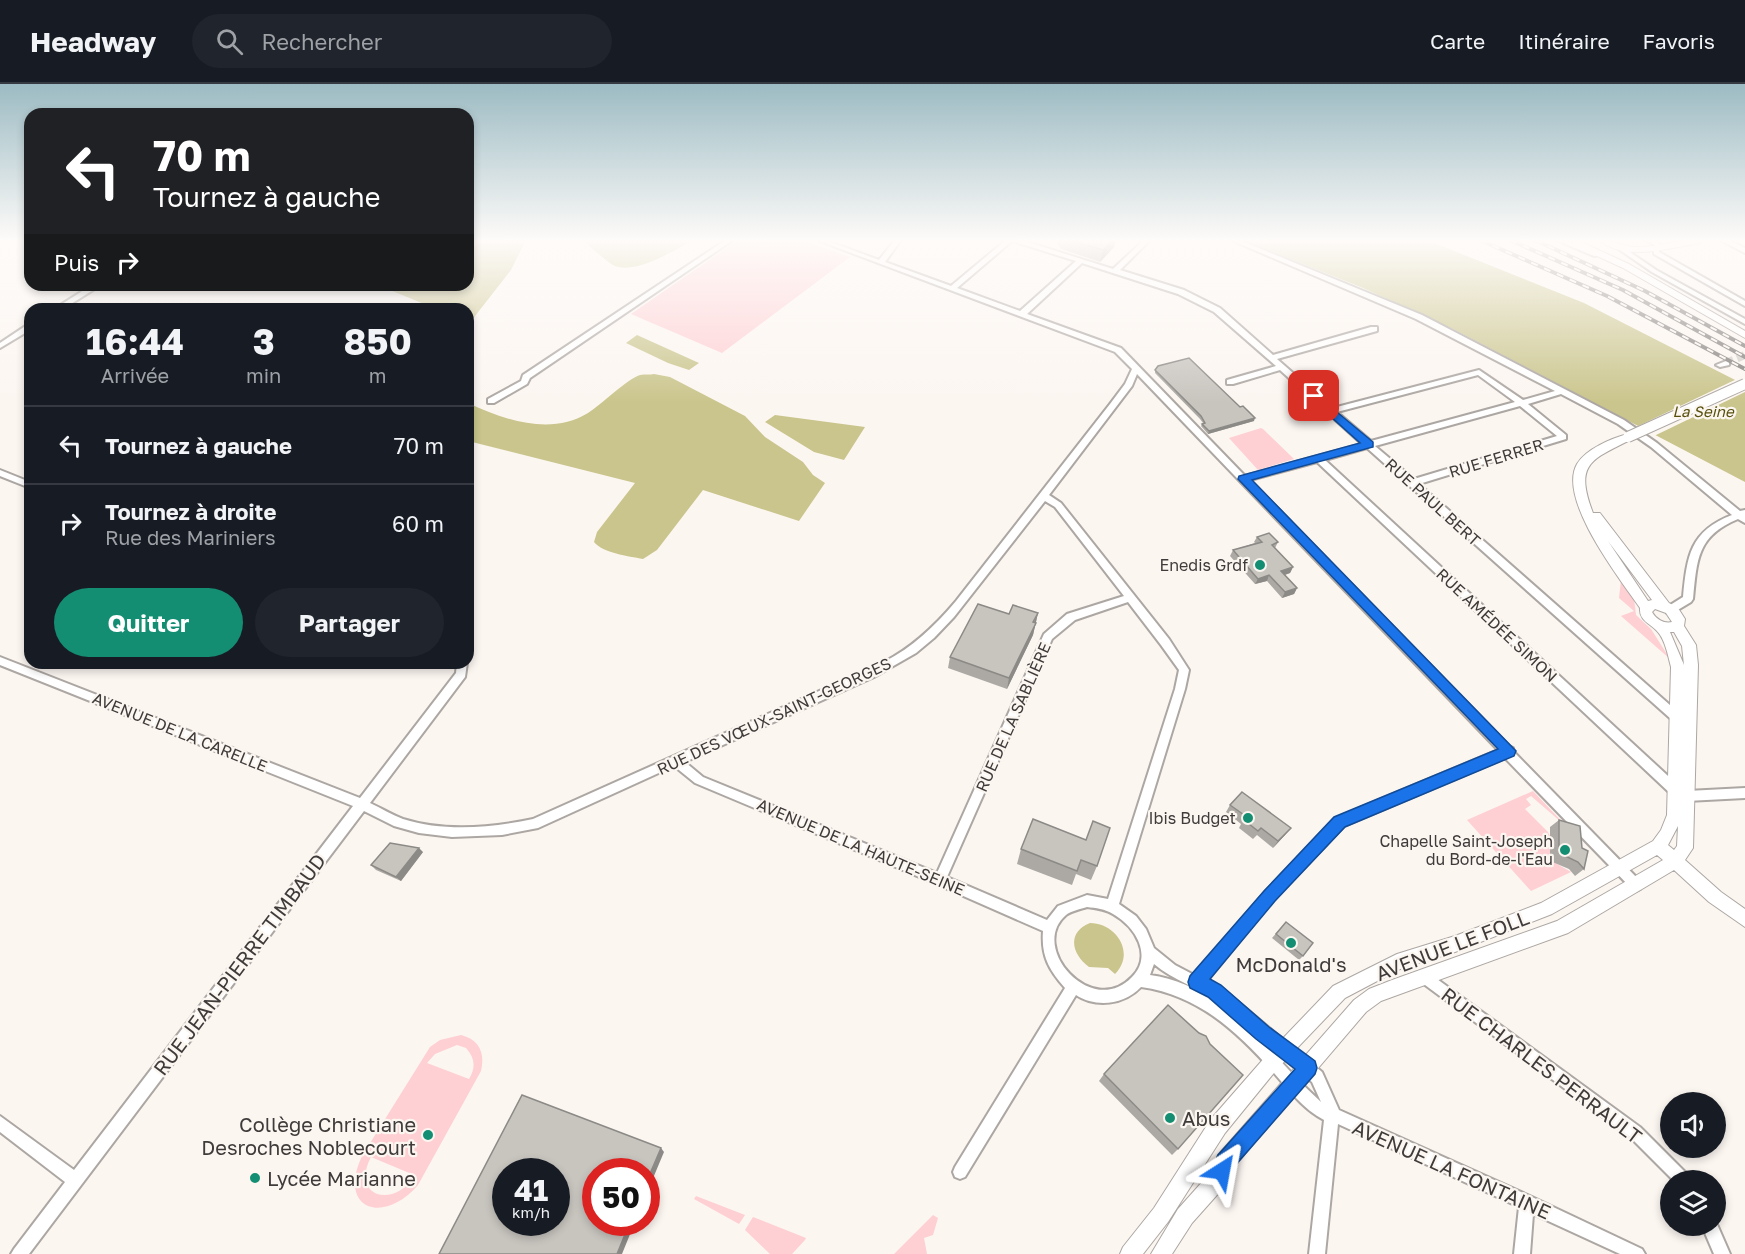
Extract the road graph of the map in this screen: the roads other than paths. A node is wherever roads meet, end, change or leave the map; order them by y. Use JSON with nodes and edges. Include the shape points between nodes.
{"nodes":[{"id":1,"x":81,"y":295,"type":"edge"},
{"id":2,"x":649,"y":295,"type":"edge"},
{"id":3,"x":971,"y":295,"type":"edge"},
{"id":4,"x":1044,"y":295,"type":"edge"},
{"id":5,"x":1187,"y":295,"type":"edge"},
{"id":6,"x":1365,"y":295,"type":"edge"},
{"id":7,"x":1676,"y":295,"type":"edge"},
{"id":8,"x":1684,"y":295,"type":"edge"},
{"id":9,"x":1696,"y":295,"type":"edge"},
{"id":10,"x":1730,"y":295,"type":"edge"},
{"id":11,"x":68,"y":303,"type":"edge"},
{"id":12,"x":1745,"y":303,"type":"edge"},
{"id":13,"x":1023,"y":314,"type":"junction"},
{"id":14,"x":1745,"y":322,"type":"edge"},
{"id":15,"x":1374,"y":329,"type":"dead end"},
{"id":16,"x":1745,"y":330,"type":"edge"},
{"id":17,"x":24,"y":331,"type":"edge"},
{"id":18,"x":1745,"y":335,"type":"edge"},
{"id":19,"x":0,"y":346,"type":"edge"},
{"id":20,"x":1272,"y":358,"type":"junction"},
{"id":21,"x":1282,"y":367,"type":"junction"},
{"id":22,"x":1136,"y":368,"type":"junction"},
{"id":23,"x":1230,"y":382,"type":"dead end"},
{"id":24,"x":1745,"y":384,"type":"edge"},
{"id":25,"x":1564,"y":391,"type":"junction"},
{"id":26,"x":491,"y":401,"type":"dead end"},
{"id":27,"x":1522,"y":403,"type":"junction"},
{"id":28,"x":1330,"y":411,"type":"junction"},
{"id":29,"x":1369,"y":444,"type":"junction"},
{"id":30,"x":1319,"y":459,"type":"junction"},
{"id":31,"x":0,"y":473,"type":"edge"},
{"id":32,"x":1244,"y":479,"type":"junction"},
{"id":33,"x":24,"y":483,"type":"edge"},
{"id":34,"x":1412,"y":483,"type":"junction"},
{"id":35,"x":1043,"y":496,"type":"junction"},
{"id":36,"x":1586,"y":506,"type":"junction"},
{"id":37,"x":1743,"y":516,"type":"edge"},
{"id":38,"x":1130,"y":598,"type":"junction"},
{"id":39,"x":1646,"y":607,"type":"junction"},
{"id":40,"x":1667,"y":608,"type":"junction"},
{"id":41,"x":1660,"y":625,"type":"junction"},
{"id":42,"x":1677,"y":626,"type":"junction"},
{"id":43,"x":0,"y":661,"type":"edge"},
{"id":44,"x":460,"y":669,"type":"edge"},
{"id":45,"x":1675,"y":716,"type":"junction"},
{"id":46,"x":1509,"y":751,"type":"junction"},
{"id":47,"x":676,"y":762,"type":"junction"},
{"id":48,"x":1682,"y":793,"type":"junction"},
{"id":49,"x":1745,"y":793,"type":"edge"},
{"id":50,"x":361,"y":804,"type":"junction"},
{"id":51,"x":1658,"y":846,"type":"junction"},
{"id":52,"x":1675,"y":861,"type":"junction"},
{"id":53,"x":1619,"y":868,"type":"junction"},
{"id":54,"x":940,"y":880,"type":"junction"},
{"id":55,"x":1636,"y":885,"type":"junction"},
{"id":56,"x":1112,"y":905,"type":"junction"},
{"id":57,"x":1745,"y":919,"type":"edge"},
{"id":58,"x":1050,"y":928,"type":"junction"},
{"id":59,"x":1147,"y":950,"type":"junction"},
{"id":60,"x":1426,"y":977,"type":"junction"},
{"id":61,"x":1140,"y":980,"type":"junction"},
{"id":62,"x":1197,"y":982,"type":"junction"},
{"id":63,"x":1073,"y":987,"type":"junction"},
{"id":64,"x":1289,"y":1065,"type":"junction"},
{"id":65,"x":1330,"y":1117,"type":"junction"},
{"id":66,"x":0,"y":1123,"type":"edge"},
{"id":67,"x":1673,"y":1170,"type":"edge"},
{"id":68,"x":960,"y":1172,"type":"dead end"},
{"id":69,"x":75,"y":1180,"type":"junction"},
{"id":70,"x":1527,"y":1202,"type":"junction"},
{"id":71,"x":1714,"y":1236,"type":"edge"},
{"id":72,"x":19,"y":1254,"type":"edge"},
{"id":73,"x":1130,"y":1254,"type":"edge"},
{"id":74,"x":1161,"y":1254,"type":"edge"},
{"id":75,"x":1317,"y":1254,"type":"edge"},
{"id":76,"x":1522,"y":1254,"type":"edge"},
{"id":77,"x":1637,"y":1254,"type":"edge"},
{"id":78,"x":1722,"y":1254,"type":"edge"}],
"edges":[{"from":1,"to":11,"type":"street"},
{"from":2,"to":26,"type":"street"},
{"from":3,"to":13,"type":"street"},
{"from":4,"to":13,"type":"street"},
{"from":5,"to":20,"type":"street","name":"RUE PAUL BERT","via":[[1208,304]]},
{"from":6,"to":25,"type":"street","via":[[1419,317]]},
{"from":7,"to":18,"type":"main road"},
{"from":8,"to":16,"type":"main road"},
{"from":9,"to":14,"type":"street"},
{"from":10,"to":12,"type":"street"},
{"from":13,"to":22,"type":"street","via":[[1110,345]]},
{"from":15,"to":20,"type":"street"},
{"from":17,"to":19,"type":"street"},
{"from":20,"to":21,"type":"street","name":"RUE PAUL BERT"},
{"from":21,"to":23,"type":"street"},
{"from":21,"to":28,"type":"street","name":"RUE PAUL BERT"},
{"from":22,"to":32,"type":"street"},
{"from":22,"to":35,"type":"street","name":"RUE DES VŒUX-SAINT-GEORGES","via":[[1129,384]]},
{"from":24,"to":36,"type":"main road","bridge":true,"via":[[1587,459],[1578,475]]},
{"from":25,"to":27,"type":"street"},
{"from":25,"to":37,"type":"street","via":[[1654,445]]},
{"from":27,"to":28,"type":"street","via":[[1479,372]]},
{"from":27,"to":29,"type":"street"},
{"from":27,"to":34,"type":"street","name":"RUE FERRER","via":[[1563,437]]},
{"from":28,"to":29,"type":"street","name":"RUE PAUL BERT"},
{"from":29,"to":30,"type":"street"},
{"from":29,"to":34,"type":"street","name":"RUE PAUL BERT"},
{"from":30,"to":32,"type":"street"},
{"from":30,"to":48,"type":"street","name":"RUE AMÉDÉE SIMON"},
{"from":31,"to":33,"type":"street"},
{"from":32,"to":46,"type":"street"},
{"from":34,"to":45,"type":"street","name":"RUE PAUL BERT"},
{"from":35,"to":38,"type":"street","via":[[1058,505]]},
{"from":35,"to":47,"type":"street","name":"RUE DES VŒUX-SAINT-GEORGES","via":[[969,590],[920,644],[877,670]]},
{"from":36,"to":39,"type":"main road","via":[[1611,557]]},
{"from":36,"to":40,"type":"main road"},
{"from":37,"to":40,"type":"street","via":[[1715,526],[1701,536],[1692,561],[1688,599]]},
{"from":38,"to":54,"type":"street","name":"RUE DE LA SABLIÈRE","via":[[1071,617],[1048,637]]},
{"from":38,"to":56,"type":"street","via":[[1182,665],[1184,676]]},
{"from":39,"to":40,"type":"main road","via":[[1653,604]]},
{"from":39,"to":41,"type":"main road","via":[[1647,616]]},
{"from":40,"to":42,"type":"main road","via":[[1678,617]]},
{"from":41,"to":42,"type":"main road"},
{"from":41,"to":45,"type":"main road","via":[[1678,667]]},
{"from":42,"to":48,"type":"main road","via":[[1689,645],[1691,665]]},
{"from":43,"to":50,"type":"street","name":"AVENUE DE LA CARELLE"},
{"from":44,"to":50,"type":"street","name":"RUE JEAN-PIERRE TIMBAUD"},
{"from":45,"to":48,"type":"main road"},
{"from":46,"to":53,"type":"street"},
{"from":46,"to":62,"type":"street","via":[[1340,822],[1269,896]]},
{"from":47,"to":50,"type":"street","name":"RUE DES VŒUX-SAINT-GEORGES","via":[[548,820],[519,828],[466,832],[417,827]]},
{"from":47,"to":54,"type":"street","name":"AVENUE DE LA HAUTE-SEINE","via":[[699,780]]},
{"from":48,"to":49,"type":"street"},
{"from":48,"to":51,"type":"main road","via":[[1667,834]]},
{"from":48,"to":52,"type":"main road","via":[[1685,848]]},
{"from":50,"to":69,"type":"street","name":"RUE JEAN-PIERRE TIMBAUD"},
{"from":51,"to":52,"type":"main road"},
{"from":51,"to":53,"type":"main road","name":"AVENUE LE FOLL"},
{"from":52,"to":55,"type":"main road","name":"AVENUE LE FOLL"},
{"from":52,"to":57,"type":"main road"},
{"from":53,"to":55,"type":"street"},
{"from":53,"to":64,"type":"main road","name":"AVENUE LE FOLL","via":[[1546,909],[1397,962],[1357,981],[1327,1002]]},
{"from":54,"to":58,"type":"street","name":"AVENUE DE LA HAUTE-SEINE"},
{"from":55,"to":60,"type":"main road","name":"AVENUE LE FOLL","via":[[1542,936]]},
{"from":56,"to":58,"type":"street","via":[[1087,901],[1071,905],[1058,914]]},
{"from":56,"to":59,"type":"street","via":[[1136,924]]},
{"from":58,"to":63,"type":"street","via":[[1047,945],[1052,962]]},
{"from":59,"to":61,"type":"street"},
{"from":59,"to":62,"type":"street","via":[[1162,965]]},
{"from":60,"to":64,"type":"main road","name":"AVENUE LE FOLL","via":[[1375,995]]},
{"from":60,"to":67,"type":"street","name":"RUE CHARLES PERRAULT","via":[[1635,1132]]},
{"from":61,"to":63,"type":"street","via":[[1124,993],[1109,997],[1094,996]]},
{"from":61,"to":64,"type":"street","via":[[1163,982],[1200,998]]},
{"from":62,"to":64,"type":"street","via":[[1214,991],[1262,1033]]},
{"from":63,"to":68,"type":"street"},
{"from":64,"to":65,"type":"street","via":[[1322,1112]]},
{"from":64,"to":65,"type":"street","via":[[1317,1077],[1331,1105]]},
{"from":64,"to":73,"type":"main road","name":"AVENUE LE FOLL","via":[[1218,1126],[1161,1215]]},
{"from":64,"to":74,"type":"main road","name":"AVENUE LE FOLL","via":[[1225,1162],[1218,1179],[1185,1216]]},
{"from":65,"to":70,"type":"street","name":"AVENUE LA FONTAINE","via":[[1339,1117]]},
{"from":65,"to":75,"type":"street"},
{"from":66,"to":69,"type":"street"},
{"from":69,"to":72,"type":"street","name":"RUE JEAN-PIERRE TIMBAUD"},
{"from":70,"to":76,"type":"street"},
{"from":70,"to":77,"type":"street","name":"AVENUE LA FONTAINE"},
{"from":71,"to":78,"type":"street"}]}
